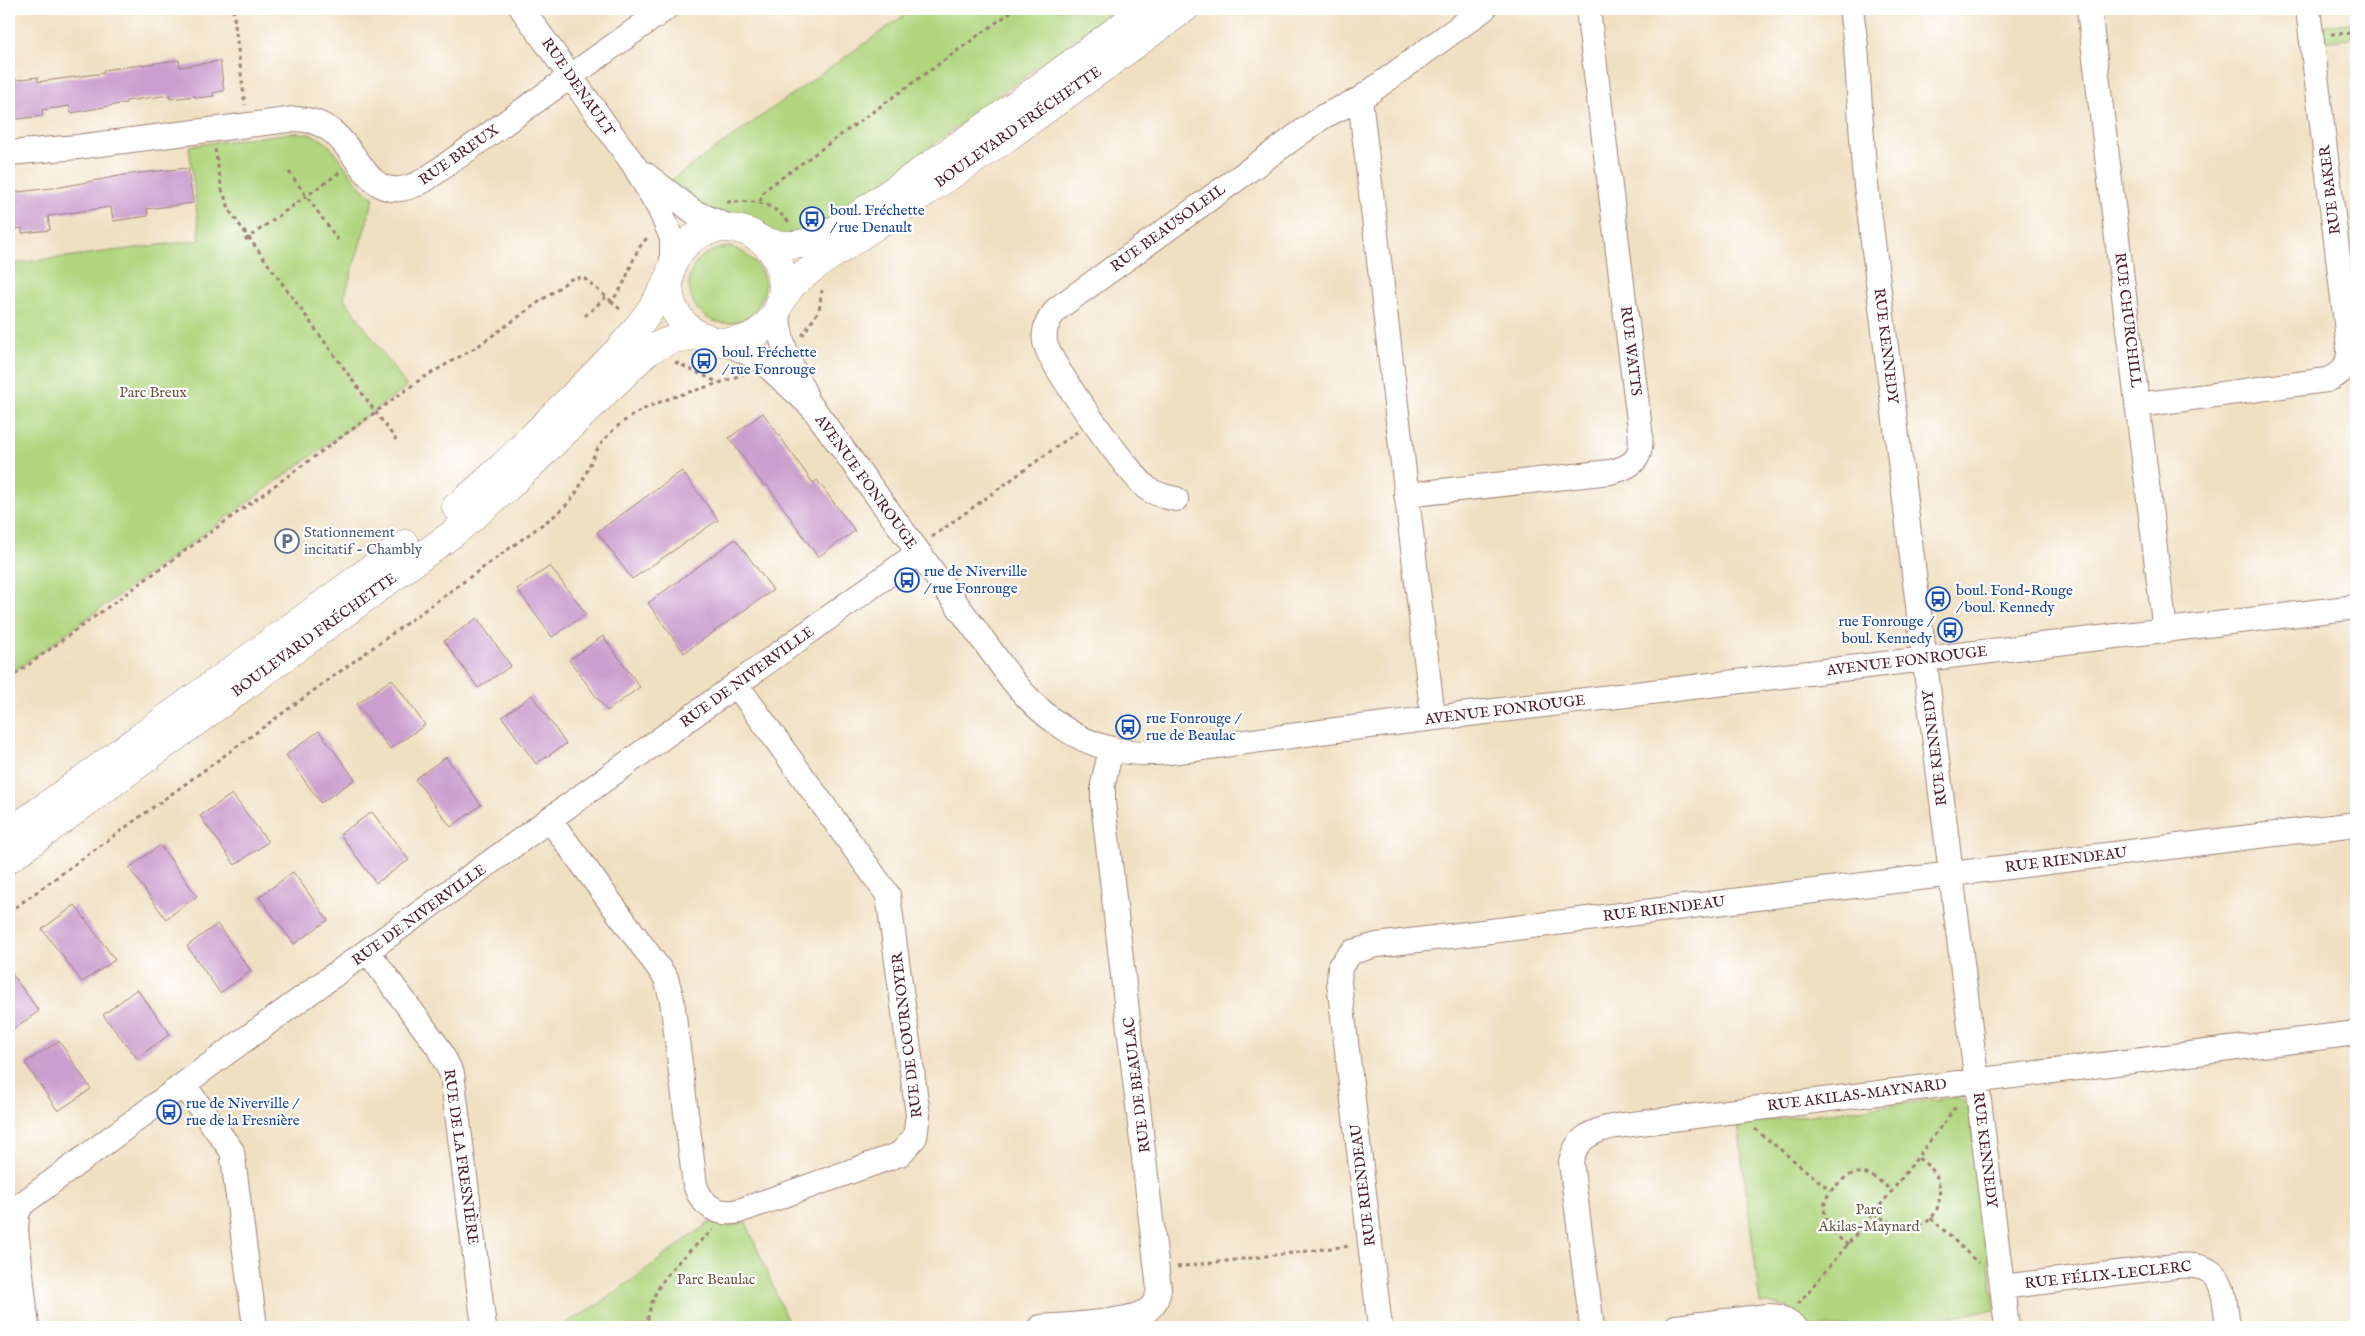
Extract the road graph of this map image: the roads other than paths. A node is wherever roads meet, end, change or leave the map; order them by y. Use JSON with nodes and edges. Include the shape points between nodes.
{"nodes":[{"id":1,"x":522,"y":9,"type":"edge"},
{"id":2,"x":666,"y":9,"type":"edge"},
{"id":3,"x":1145,"y":9,"type":"edge"},
{"id":4,"x":1184,"y":9,"type":"edge"},
{"id":5,"x":1484,"y":9,"type":"edge"},
{"id":6,"x":1588,"y":9,"type":"edge"},
{"id":7,"x":1835,"y":9,"type":"edge"},
{"id":8,"x":1851,"y":9,"type":"edge"},
{"id":9,"x":2089,"y":9,"type":"edge"},
{"id":10,"x":2308,"y":9,"type":"edge"},
{"id":11,"x":571,"y":77,"type":"junction"},
{"id":12,"x":1360,"y":99,"type":"junction"},
{"id":13,"x":9,"y":154,"type":"edge"},
{"id":14,"x":634,"y":165,"type":"junction"},
{"id":15,"x":1864,"y":169,"type":"junction"},
{"id":16,"x":732,"y":228,"type":"junction"},
{"id":17,"x":761,"y":240,"type":"junction"},
{"id":18,"x":671,"y":272,"type":"junction"},
{"id":19,"x":780,"y":303,"type":"junction"},
{"id":20,"x":714,"y":340,"type":"junction"},
{"id":21,"x":2138,"y":405,"type":"junction"},
{"id":22,"x":812,"y":407,"type":"junction"},
{"id":23,"x":1406,"y":495,"type":"junction"},
{"id":24,"x":1176,"y":498,"type":"dead end"},
{"id":25,"x":925,"y":545,"type":"junction"},
{"id":26,"x":2356,"y":607,"type":"edge"},
{"id":27,"x":2165,"y":631,"type":"junction"},
{"id":28,"x":1925,"y":660,"type":"junction"},
{"id":29,"x":736,"y":684,"type":"junction"},
{"id":30,"x":1433,"y":718,"type":"junction"},
{"id":31,"x":1111,"y":749,"type":"junction"},
{"id":32,"x":550,"y":820,"type":"junction"},
{"id":33,"x":2356,"y":824,"type":"edge"},
{"id":34,"x":9,"y":833,"type":"edge"},
{"id":35,"x":9,"y":859,"type":"edge"},
{"id":36,"x":1950,"y":874,"type":"junction"},
{"id":37,"x":368,"y":952,"type":"junction"},
{"id":38,"x":2356,"y":1033,"type":"edge"},
{"id":39,"x":1976,"y":1080,"type":"junction"},
{"id":40,"x":184,"y":1084,"type":"junction"},
{"id":41,"x":2002,"y":1287,"type":"junction"},
{"id":42,"x":1790,"y":1324,"type":"edge"},
{"id":43,"x":27,"y":1327,"type":"edge"},
{"id":44,"x":255,"y":1327,"type":"edge"},
{"id":45,"x":484,"y":1327,"type":"edge"},
{"id":46,"x":1041,"y":1327,"type":"edge"},
{"id":47,"x":1380,"y":1327,"type":"edge"},
{"id":48,"x":1592,"y":1327,"type":"edge"},
{"id":49,"x":1676,"y":1327,"type":"edge"},
{"id":50,"x":2007,"y":1327,"type":"edge"},
{"id":51,"x":2228,"y":1327,"type":"edge"}],
"edges":[{"from":1,"to":11,"type":"street","name":"RUE DENAULT"},
{"from":2,"to":11,"type":"street","name":"RUE BREUX"},
{"from":3,"to":17,"type":"main road","name":"BOULEVARD FRÉCHETTE","via":[[995,120],[842,226],[802,244],[785,246]]},
{"from":4,"to":19,"type":"main road","name":"BOULEVARD FRÉCHETTE","via":[[1005,138],[814,267],[794,283]]},
{"from":5,"to":12,"type":"street","name":"RUE BEAUSOLEIL"},
{"from":6,"to":23,"type":"street","name":"RUE WATTS","via":[[1640,429],[1639,453],[1632,464],[1610,472]]},
{"from":7,"to":15,"type":"street","name":"RUE KENNEDY"},
{"from":8,"to":15,"type":"street","name":"RUE KENNEDY"},
{"from":9,"to":21,"type":"street","name":"RUE CHURCHILL"},
{"from":10,"to":21,"type":"street","name":"RUE BAKER","via":[[2349,348],[2348,362],[2338,374],[2327,380]]},
{"from":11,"to":13,"type":"street","name":"RUE BREUX","via":[[425,180],[403,190],[387,190],[373,182],[342,139],[310,120],[294,119]]},
{"from":11,"to":14,"type":"street","name":"RUE DENAULT"},
{"from":12,"to":23,"type":"street"},
{"from":12,"to":24,"type":"street","name":"RUE BEAUSOLEIL","via":[[1316,122],[1058,308],[1048,322],[1044,334],[1049,357],[1093,420],[1140,482],[1156,494]]},
{"from":14,"to":16,"type":"street","name":"RUE DENAULT","via":[[694,212]]},
{"from":14,"to":18,"type":"street","name":"RUE DENAULT","via":[[670,230],[673,246]]},
{"from":15,"to":28,"type":"street","name":"RUE KENNEDY"},
{"from":16,"to":17,"type":"main road"},
{"from":16,"to":18,"type":"main road","via":[[708,230],[690,240],[677,256]]},
{"from":17,"to":19,"type":"main road","via":[[771,249],[782,270]]},
{"from":18,"to":20,"type":"main road","via":[[671,297],[679,316],[694,332]]},
{"from":18,"to":34,"type":"main road","name":"BOULEVARD FRÉCHETTE","via":[[654,307],[632,335],[508,461],[458,505]]},
{"from":19,"to":20,"type":"main road","via":[[768,323],[753,335],[736,342]]},
{"from":19,"to":22,"type":"street","via":[[779,330],[785,352]]},
{"from":20,"to":22,"type":"street","via":[[763,362]]},
{"from":20,"to":35,"type":"main road","name":"BOULEVARD FRÉCHETTE","via":[[681,337],[646,353],[507,488],[455,532]]},
{"from":21,"to":27,"type":"street","name":"RUE CHURCHILL"},
{"from":22,"to":25,"type":"street","name":"AVENUE FONROUGE"},
{"from":23,"to":30,"type":"street"},
{"from":25,"to":29,"type":"street","name":"RUE DE NIVERVILLE"},
{"from":25,"to":31,"type":"street","name":"AVENUE FONROUGE","via":[[1013,681],[1033,704],[1063,728]]},
{"from":26,"to":27,"type":"street","name":"AVENUE FONROUGE"},
{"from":27,"to":28,"type":"street","name":"AVENUE FONROUGE"},
{"from":28,"to":30,"type":"street","name":"AVENUE FONROUGE"},
{"from":28,"to":36,"type":"street","name":"RUE KENNEDY"},
{"from":29,"to":32,"type":"street","name":"RUE DE NIVERVILLE"},
{"from":29,"to":32,"type":"street","name":"RUE DE COURNOYER","via":[[888,894],[918,1115],[912,1143],[892,1158],[731,1213],[711,1208],[700,1198],[695,1186],[672,1000],[666,978]]},
{"from":30,"to":31,"type":"street","name":"AVENUE FONROUGE","via":[[1182,750],[1143,753]]},
{"from":31,"to":46,"type":"street","name":"RUE DE BEAULAC","via":[[1102,802],[1160,1289],[1156,1300],[1142,1314]]},
{"from":32,"to":37,"type":"street","name":"RUE DE NIVERVILLE"},
{"from":33,"to":36,"type":"street","name":"RUE RIENDEAU"},
{"from":36,"to":39,"type":"street","name":"RUE KENNEDY"},
{"from":36,"to":47,"type":"street","name":"RUE RIENDEAU","via":[[1377,945],[1352,952],[1340,966],[1339,983]]},
{"from":37,"to":40,"type":"street","name":"RUE DE NIVERVILLE"},
{"from":37,"to":45,"type":"street","name":"RUE DE LA FRESNIÈRE","via":[[438,1047],[452,1074]]},
{"from":38,"to":39,"type":"street","name":"RUE AKILAS-MAYNARD"},
{"from":39,"to":41,"type":"street","name":"RUE KENNEDY"},
{"from":39,"to":48,"type":"street","name":"RUE AKILAS-MAYNARD","via":[[1606,1128],[1586,1136],[1576,1147],[1571,1169]]},
{"from":40,"to":43,"type":"street","name":"RUE DE NIVERVILLE","via":[[20,1208],[16,1230]]},
{"from":40,"to":44,"type":"street","via":[[232,1151]]},
{"from":41,"to":50,"type":"street","name":"RUE KENNEDY"},
{"from":41,"to":51,"type":"street","name":"RUE FÉLIX-LECLERC","via":[[2198,1265],[2210,1269],[2218,1277]]},
{"from":42,"to":49,"type":"street","via":[[1768,1316]]}]}
